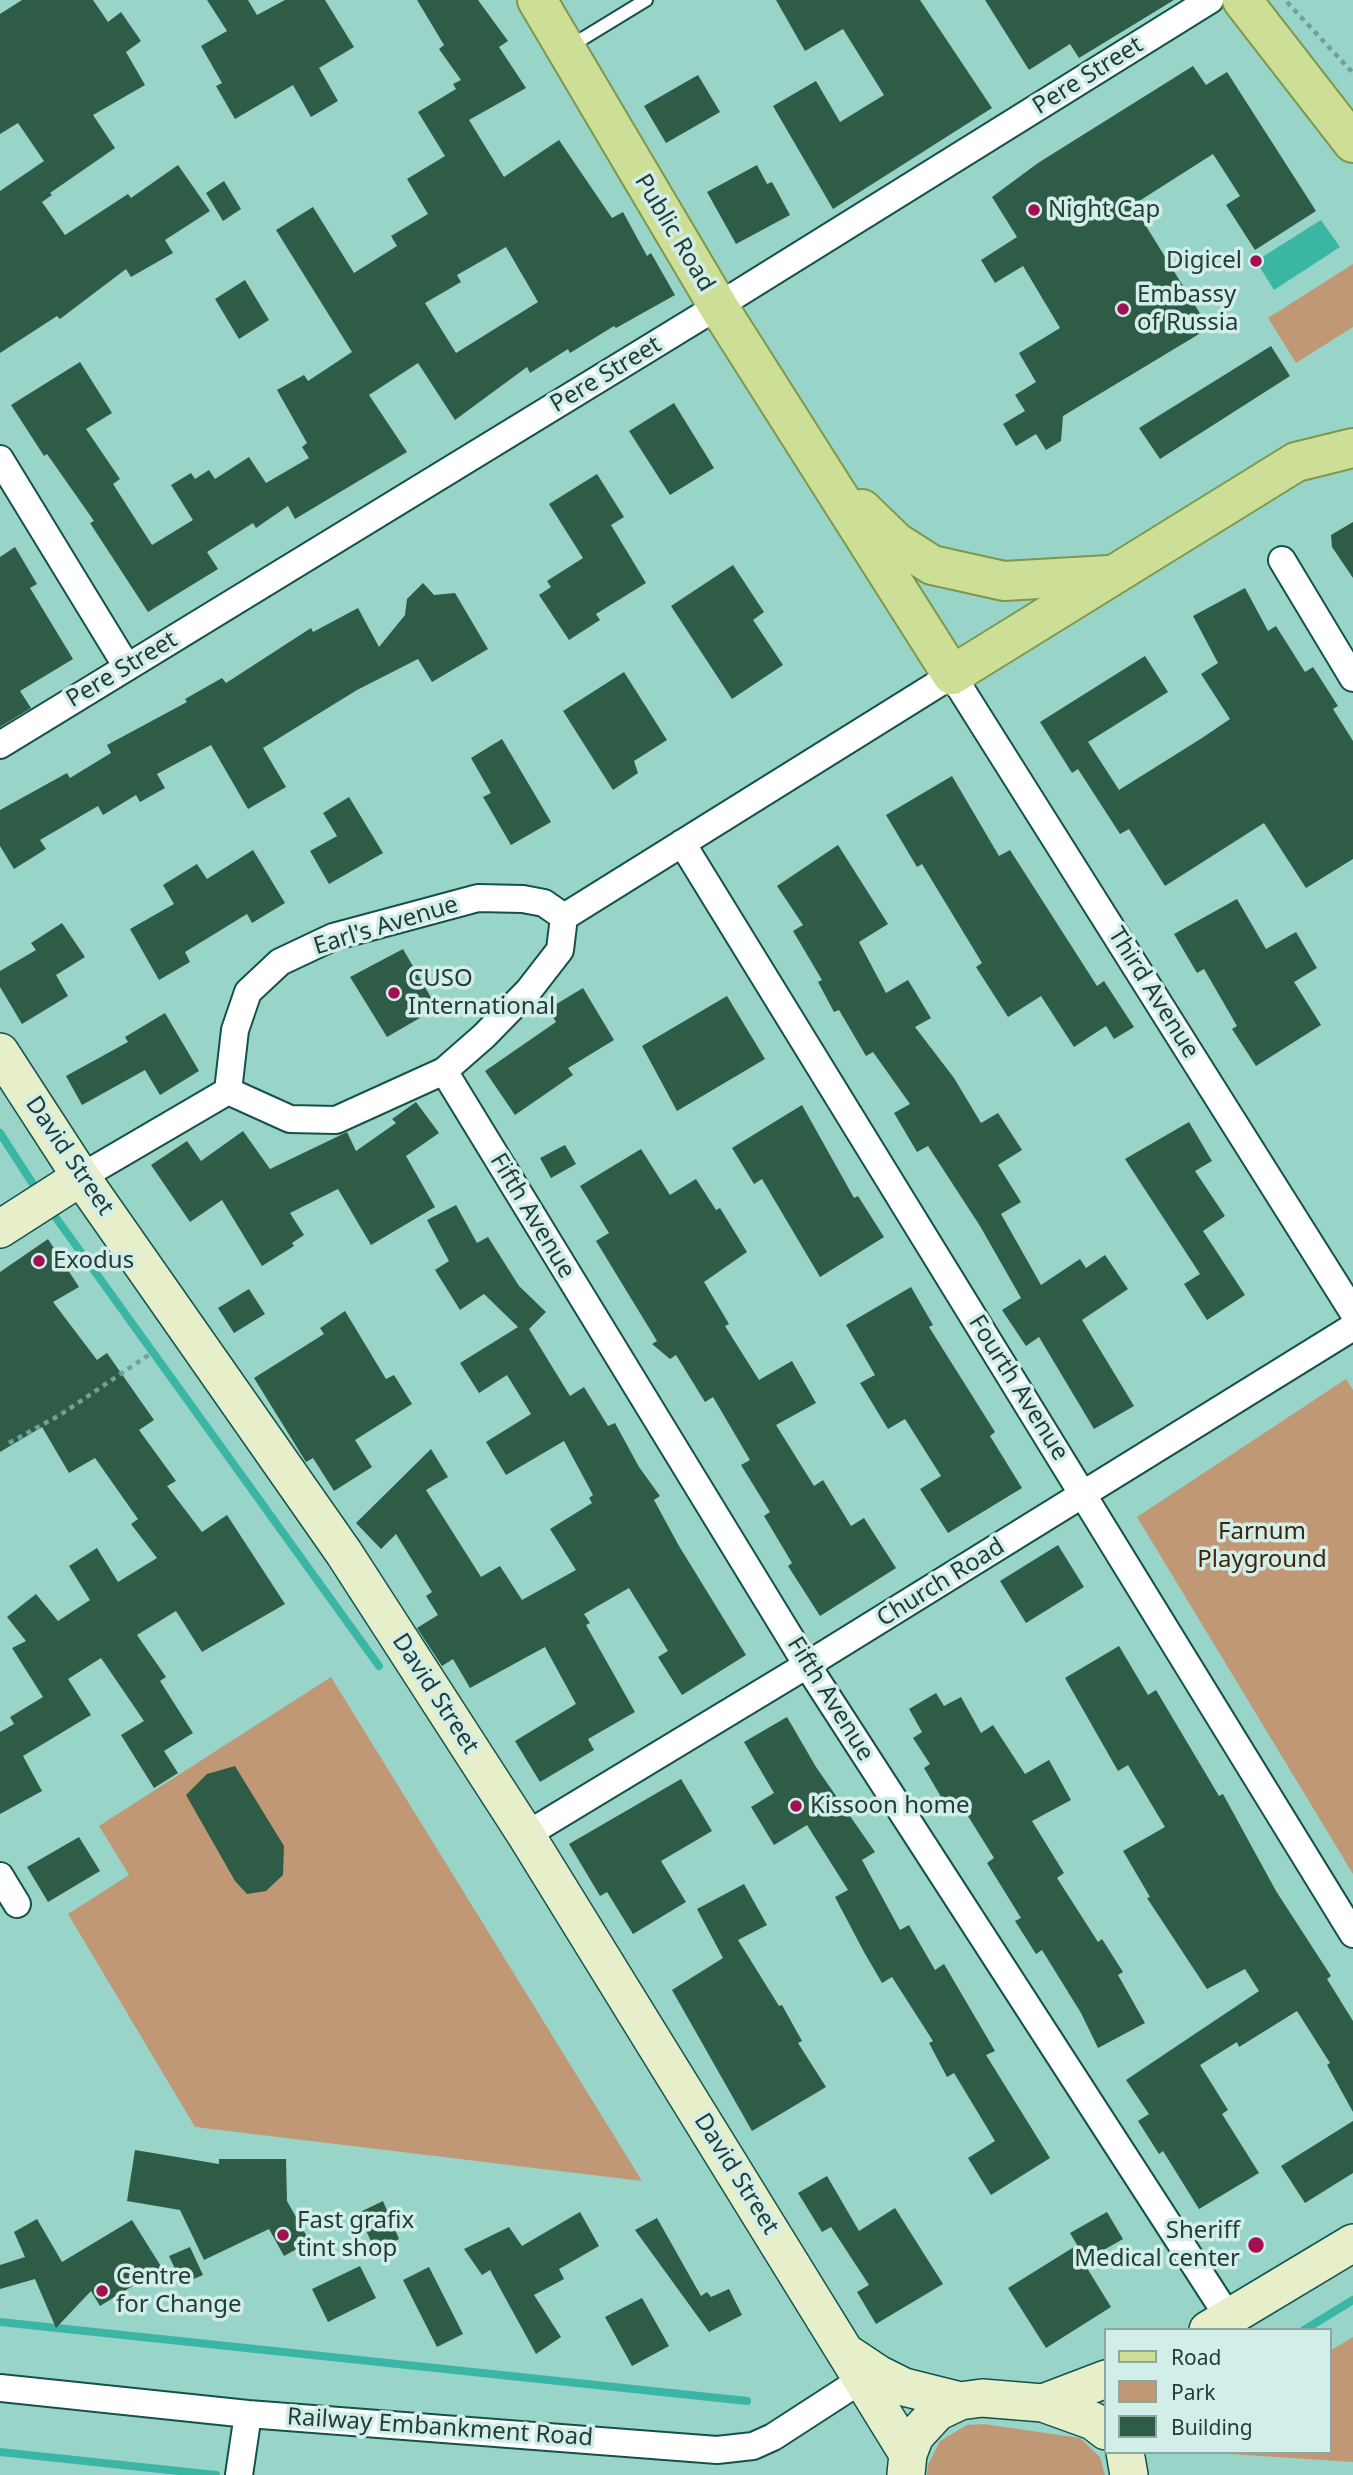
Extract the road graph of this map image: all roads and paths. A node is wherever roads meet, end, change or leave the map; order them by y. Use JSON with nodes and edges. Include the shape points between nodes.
{"nodes":[{"id":1,"x":537,"y":0,"type":"edge"},
{"id":2,"x":646,"y":0,"type":"edge"},
{"id":3,"x":1210,"y":0,"type":"edge"},
{"id":4,"x":1242,"y":0,"type":"edge"},
{"id":5,"x":1286,"y":0,"type":"edge"},
{"id":6,"x":566,"y":49,"type":"junction"},
{"id":7,"x":1353,"y":73,"type":"edge"},
{"id":8,"x":1353,"y":143,"type":"edge"},
{"id":9,"x":718,"y":306,"type":"junction"},
{"id":10,"x":1353,"y":448,"type":"edge"},
{"id":11,"x":0,"y":459,"type":"edge"},
{"id":12,"x":815,"y":464,"type":"junction"},
{"id":13,"x":1282,"y":560,"type":"dead end"},
{"id":14,"x":1113,"y":575,"type":"junction"},
{"id":15,"x":127,"y":667,"type":"junction"},
{"id":16,"x":952,"y":675,"type":"junction"},
{"id":17,"x":1353,"y":678,"type":"edge"},
{"id":18,"x":0,"y":745,"type":"edge"},
{"id":19,"x":682,"y":843,"type":"junction"},
{"id":20,"x":564,"y":917,"type":"junction"},
{"id":21,"x":0,"y":1052,"type":"edge"},
{"id":22,"x":444,"y":1071,"type":"junction"},
{"id":23,"x":229,"y":1091,"type":"junction"},
{"id":24,"x":56,"y":1193,"type":"junction"},
{"id":25,"x":0,"y":1229,"type":"edge"},
{"id":26,"x":1353,"y":1312,"type":"edge"},
{"id":27,"x":1353,"y":1327,"type":"edge"},
{"id":28,"x":153,"y":1352,"type":"dead end"},
{"id":29,"x":9,"y":1443,"type":"dead end"},
{"id":30,"x":1083,"y":1494,"type":"junction"},
{"id":31,"x":807,"y":1665,"type":"junction"},
{"id":32,"x":526,"y":1835,"type":"junction"},
{"id":33,"x":0,"y":1876,"type":"edge"},
{"id":34,"x":17,"y":1905,"type":"dead end"},
{"id":35,"x":1353,"y":1934,"type":"edge"},
{"id":36,"x":1353,"y":2243,"type":"edge"},
{"id":37,"x":1218,"y":2324,"type":"edge"},
{"id":38,"x":853,"y":2366,"type":"junction"},
{"id":39,"x":1104,"y":2380,"type":"edge"},
{"id":40,"x":0,"y":2388,"type":"edge"},
{"id":41,"x":960,"y":2401,"type":"junction"},
{"id":42,"x":1042,"y":2403,"type":"junction"},
{"id":43,"x":248,"y":2414,"type":"junction"},
{"id":44,"x":1104,"y":2429,"type":"edge"},
{"id":45,"x":907,"y":2464,"type":"edge"},
{"id":46,"x":239,"y":2475,"type":"edge"}],
"edges":[{"from":1,"to":6,"type":"main road","name":"Public Road"},
{"from":2,"to":6,"type":"lane"},
{"from":3,"to":9,"type":"street","name":"Pere Street"},
{"from":4,"to":8,"type":"main road"},
{"from":5,"to":7,"type":"path"},
{"from":6,"to":9,"type":"main road","name":"Public Road"},
{"from":9,"to":12,"type":"main road","name":"Public Road"},
{"from":9,"to":15,"type":"street","name":"Pere Street"},
{"from":10,"to":14,"type":"main road","via":[[1296,462]]},
{"from":11,"to":15,"type":"street"},
{"from":12,"to":14,"type":"main road","via":[[897,542],[932,565],[1004,581]]},
{"from":12,"to":16,"type":"main road"},
{"from":13,"to":17,"type":"street"},
{"from":14,"to":16,"type":"main road"},
{"from":15,"to":18,"type":"street","name":"Pere Street"},
{"from":16,"to":19,"type":"street"},
{"from":16,"to":26,"type":"street","name":"Third Avenue"},
{"from":19,"to":20,"type":"street"},
{"from":19,"to":30,"type":"street","name":"Fourth Avenue"},
{"from":20,"to":22,"type":"street","via":[[560,950],[484,1037]]},
{"from":20,"to":23,"type":"street","name":"Earl's Avenue","via":[[544,903],[478,898],[333,937],[280,962],[248,992],[235,1030]]},
{"from":21,"to":24,"type":"street","name":"David Street"},
{"from":22,"to":23,"type":"street","via":[[336,1120],[290,1119]]},
{"from":22,"to":31,"type":"street","name":"Fifth Avenue"},
{"from":23,"to":24,"type":"street"},
{"from":24,"to":25,"type":"street"},
{"from":24,"to":32,"type":"street","name":"David Street","via":[[344,1553]]},
{"from":27,"to":30,"type":"street","name":"Church Road"},
{"from":28,"to":29,"type":"path","via":[[72,1408]]},
{"from":30,"to":31,"type":"street","name":"Church Road"},
{"from":30,"to":35,"type":"street","name":"Fourth Avenue"},
{"from":31,"to":32,"type":"street","name":"Church Road"},
{"from":31,"to":37,"type":"street","name":"Fifth Avenue"},
{"from":32,"to":38,"type":"street","name":"David Street"},
{"from":33,"to":34,"type":"street"},
{"from":36,"to":37,"type":"street"},
{"from":38,"to":41,"type":"street","name":"David Street","via":[[904,2387]]},
{"from":38,"to":43,"type":"street","name":"Railway Embankment Road","via":[[773,2437],[753,2446],[717,2450]]},
{"from":38,"to":45,"type":"street","name":"David Street"},
{"from":39,"to":42,"type":"street"},
{"from":40,"to":43,"type":"street","name":"Railway Embankment Road"},
{"from":41,"to":42,"type":"street","via":[[982,2398]]},
{"from":41,"to":45,"type":"street","via":[[925,2423]]},
{"from":42,"to":44,"type":"street"},
{"from":43,"to":46,"type":"street"}]}
